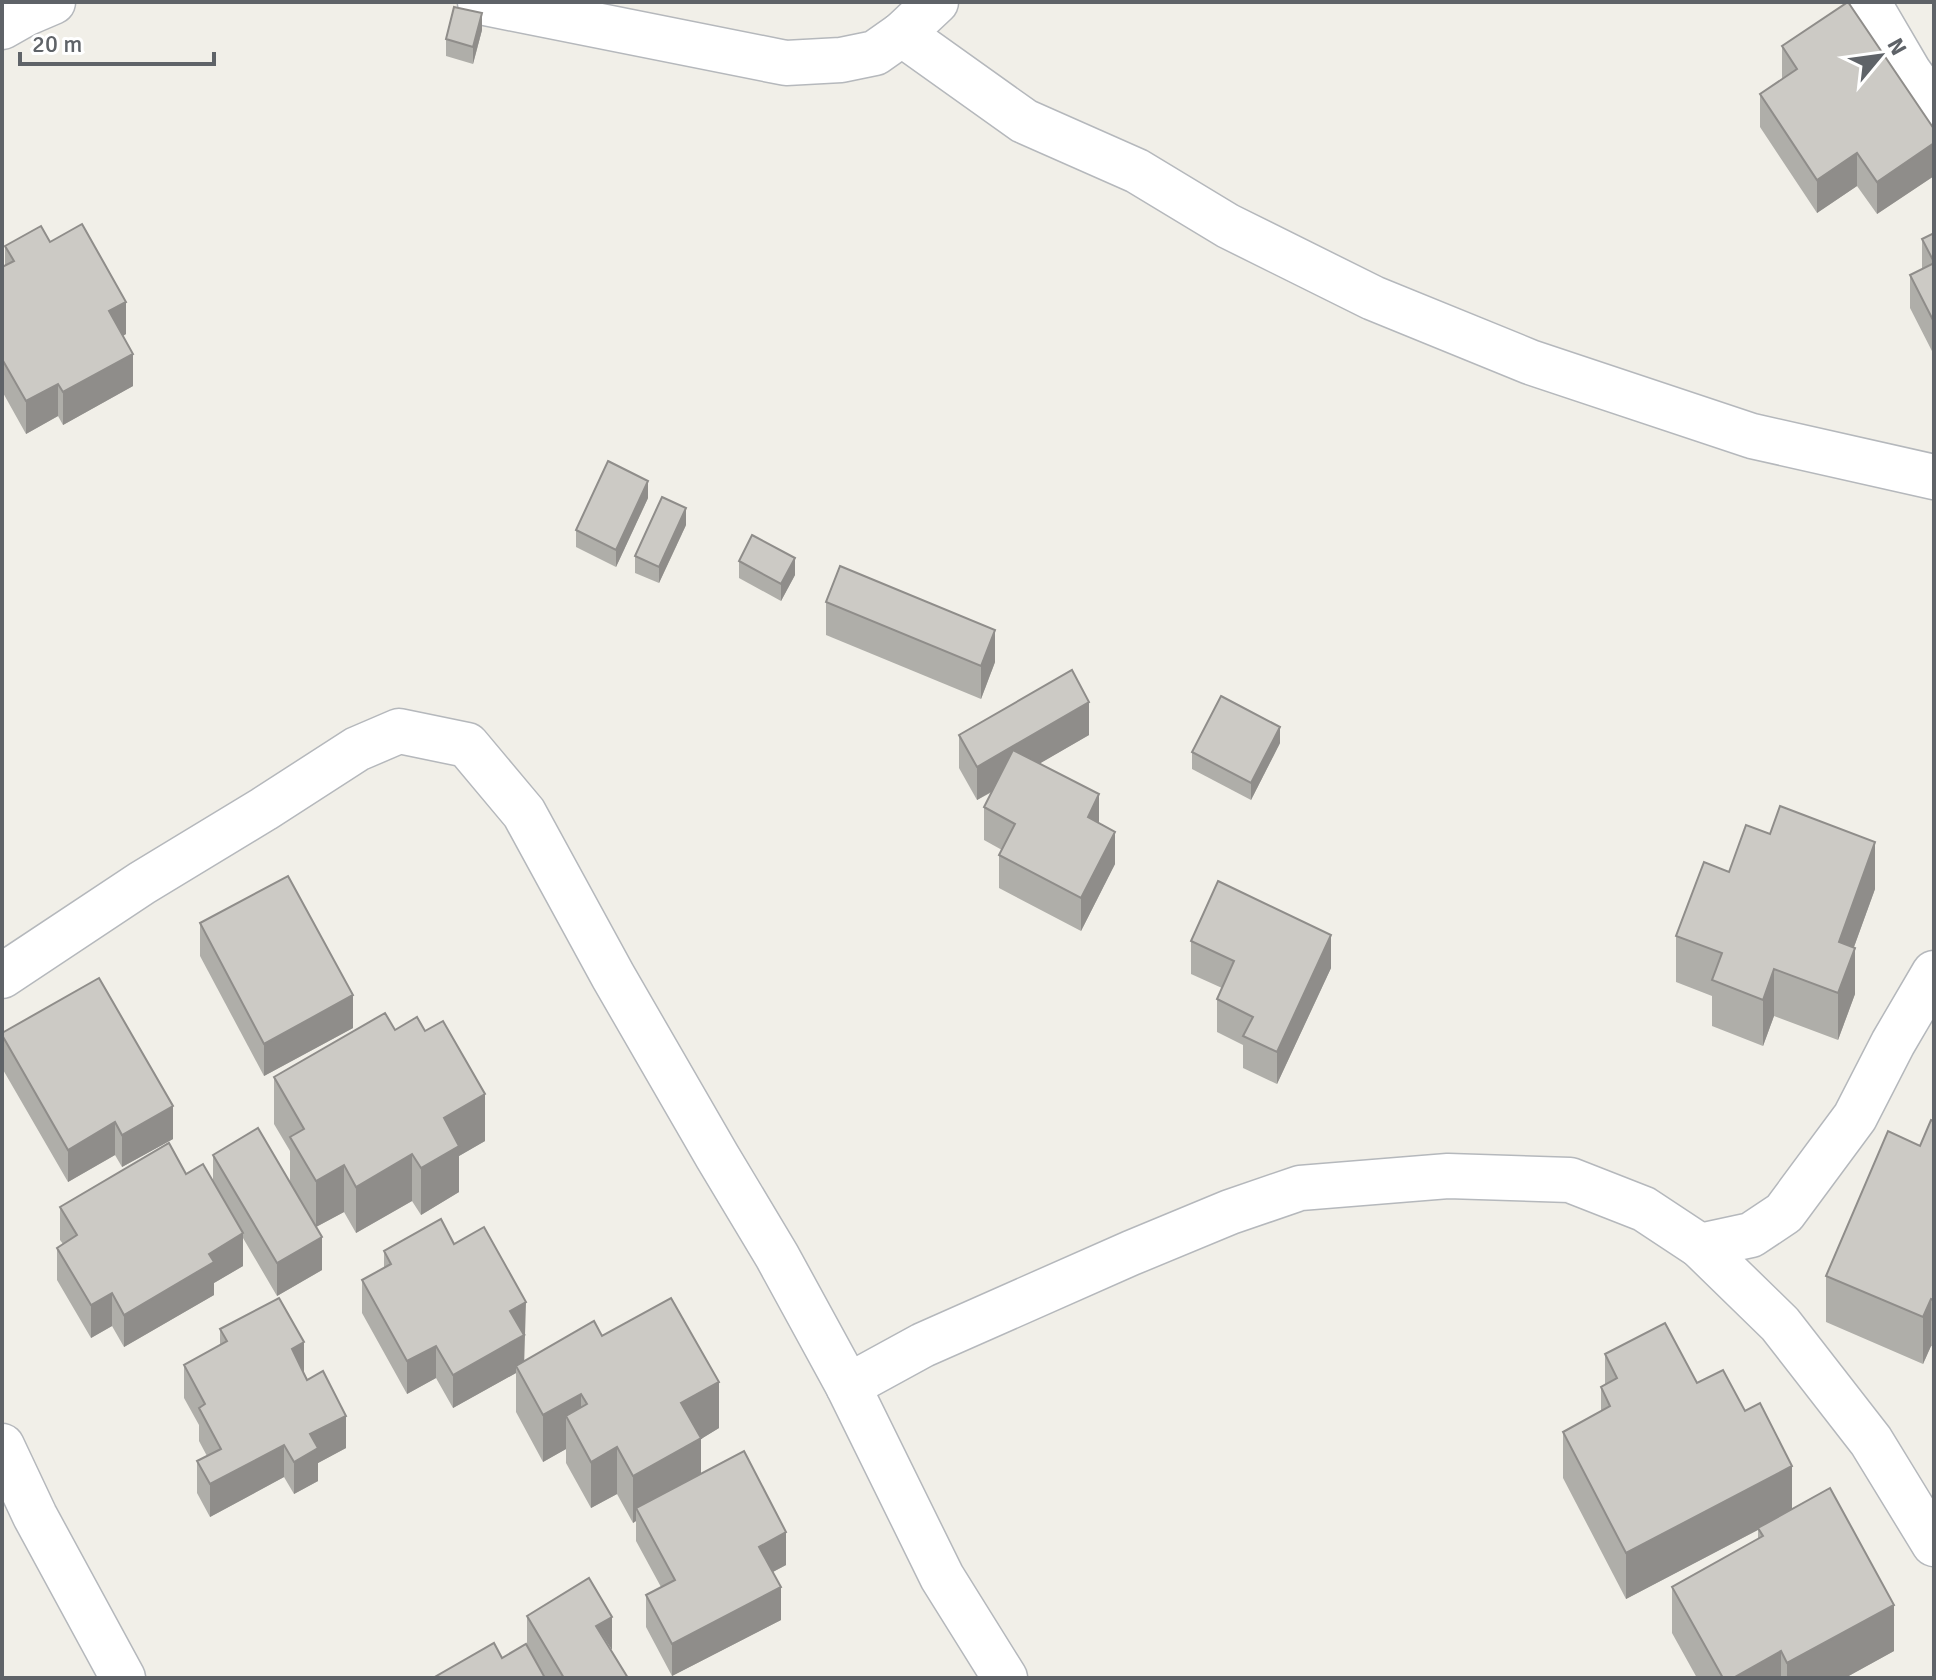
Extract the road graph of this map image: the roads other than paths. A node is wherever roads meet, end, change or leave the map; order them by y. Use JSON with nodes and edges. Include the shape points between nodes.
{"nodes":[{"id":1,"x":53,"y":2,"type":"edge"},
{"id":2,"x":480,"y":2,"type":"edge"},
{"id":3,"x":936,"y":2,"type":"edge"},
{"id":4,"x":1868,"y":2,"type":"edge"},
{"id":5,"x":2,"y":27,"type":"edge"},
{"id":6,"x":902,"y":34,"type":"junction"},
{"id":7,"x":1934,"y":107,"type":"edge"},
{"id":8,"x":1934,"y":477,"type":"edge"},
{"id":9,"x":1934,"y":973,"type":"edge"},
{"id":10,"x":2,"y":976,"type":"edge"},
{"id":11,"x":1700,"y":1246,"type":"junction"},
{"id":12,"x":848,"y":1386,"type":"junction"},
{"id":13,"x":2,"y":1446,"type":"edge"},
{"id":14,"x":1934,"y":1544,"type":"edge"},
{"id":15,"x":123,"y":1678,"type":"edge"},
{"id":16,"x":1005,"y":1678,"type":"edge"}],
"edges":[{"from":1,"to":5,"type":"street"},
{"from":2,"to":6,"type":"street","via":[[786,63],[875,53]]},
{"from":3,"to":6,"type":"street"},
{"from":4,"to":7,"type":"street"},
{"from":6,"to":8,"type":"street","via":[[1024,121],[1137,171],[1228,226],[1373,298],[1530,362],[1752,436]]},
{"from":9,"to":11,"type":"street","via":[[1855,1117],[1784,1213],[1751,1235]]},
{"from":10,"to":12,"type":"street","via":[[357,749],[399,731],[467,745],[524,813]]},
{"from":11,"to":12,"type":"street","via":[[1644,1209],[1570,1180],[1448,1176],[1300,1188],[1131,1253],[923,1345]]},
{"from":11,"to":14,"type":"street","via":[[1780,1324],[1871,1441]]},
{"from":12,"to":16,"type":"street","via":[[942,1577]]},
{"from":13,"to":15,"type":"street"}]}
